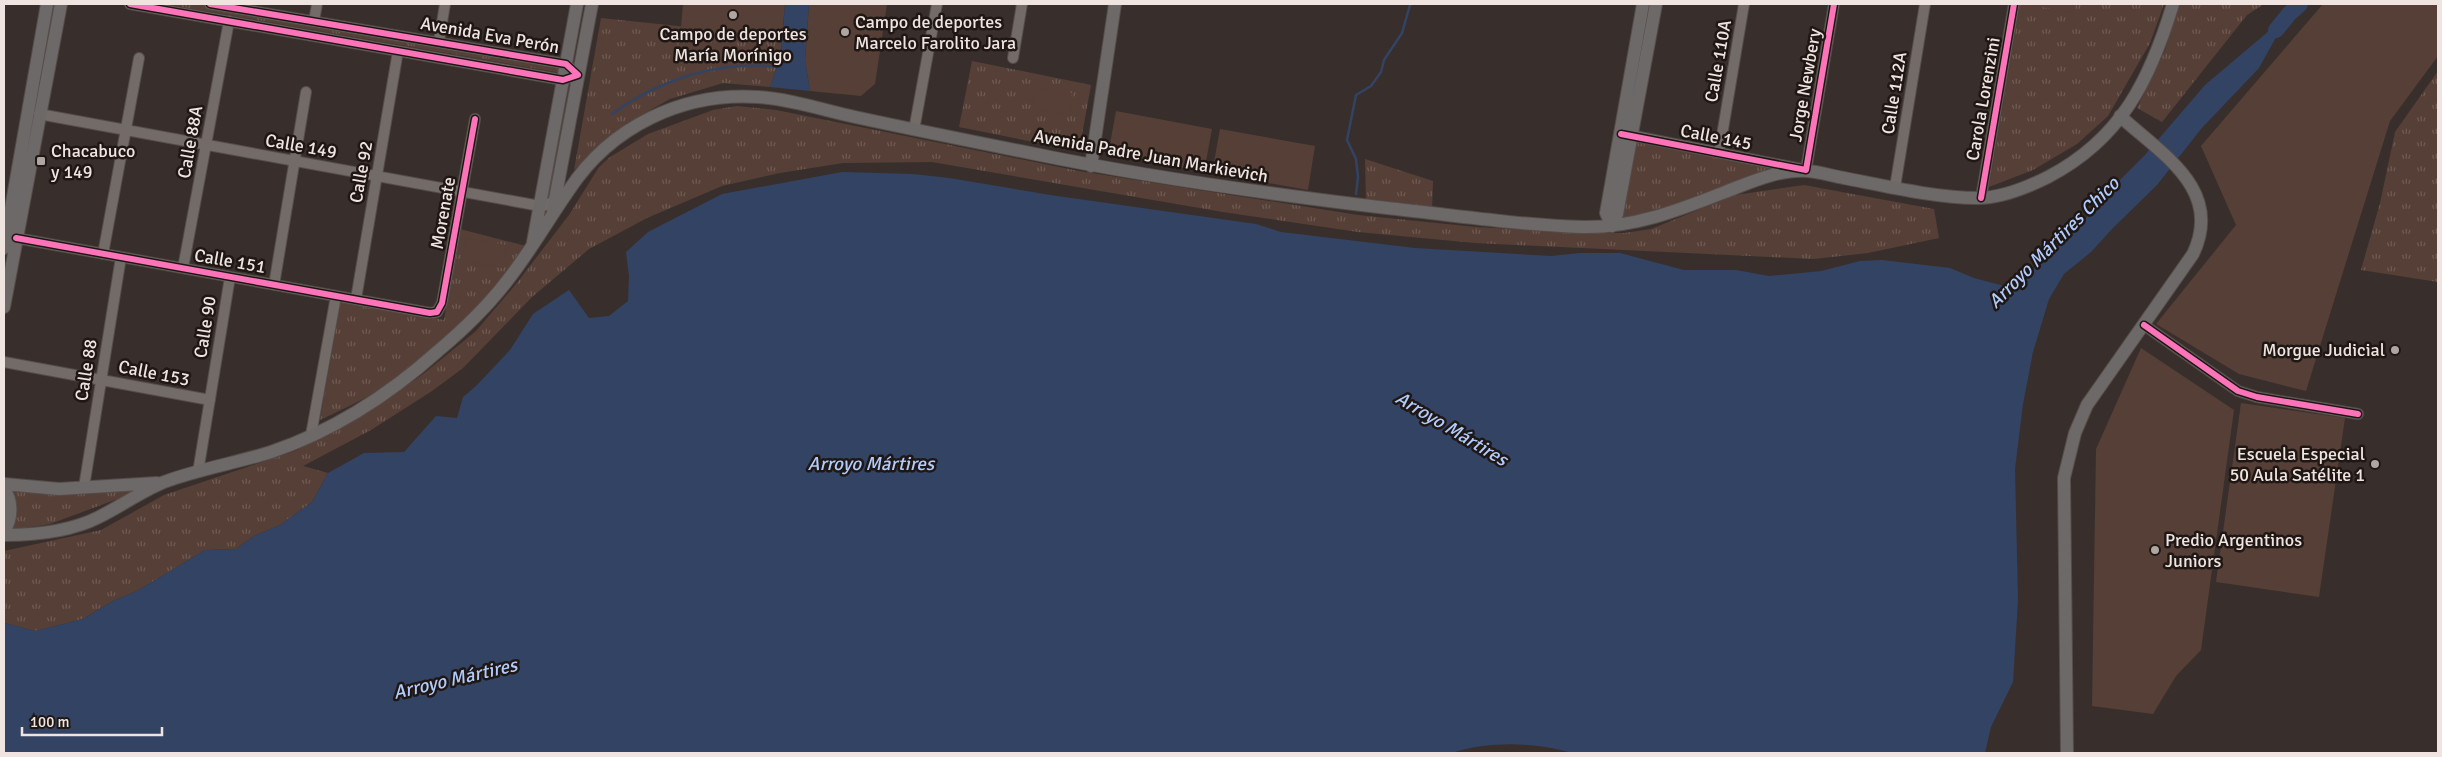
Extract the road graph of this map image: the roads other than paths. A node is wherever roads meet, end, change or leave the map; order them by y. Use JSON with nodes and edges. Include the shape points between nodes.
{"nodes":[{"id":1,"x":47,"y":4,"type":"edge"},
{"id":2,"x":61,"y":4,"type":"edge"},
{"id":3,"x":130,"y":4,"type":"edge"},
{"id":4,"x":210,"y":4,"type":"edge"},
{"id":5,"x":317,"y":4,"type":"edge"},
{"id":6,"x":446,"y":4,"type":"edge"},
{"id":7,"x":577,"y":4,"type":"edge"},
{"id":8,"x":592,"y":4,"type":"edge"},
{"id":9,"x":937,"y":4,"type":"edge"},
{"id":10,"x":1022,"y":4,"type":"edge"},
{"id":11,"x":1114,"y":4,"type":"edge"},
{"id":12,"x":1643,"y":4,"type":"edge"},
{"id":13,"x":1656,"y":4,"type":"edge"},
{"id":14,"x":1744,"y":4,"type":"edge"},
{"id":15,"x":1834,"y":4,"type":"edge"},
{"id":16,"x":1925,"y":4,"type":"edge"},
{"id":17,"x":2014,"y":4,"type":"edge"},
{"id":18,"x":2173,"y":4,"type":"edge"},
{"id":19,"x":229,"y":21,"type":"junction"},
{"id":20,"x":314,"y":21,"type":"junction"},
{"id":21,"x":439,"y":41,"type":"junction"},
{"id":22,"x":398,"y":51,"type":"junction"},
{"id":23,"x":139,"y":58,"type":"dead end"},
{"id":24,"x":1012,"y":58,"type":"dead end"},
{"id":25,"x":566,"y":64,"type":"junction"},
{"id":26,"x":578,"y":75,"type":"junction"},
{"id":27,"x":563,"y":80,"type":"junction"},
{"id":28,"x":306,"y":92,"type":"dead end"},
{"id":29,"x":39,"y":114,"type":"junction"},
{"id":30,"x":2120,"y":116,"type":"junction"},
{"id":31,"x":475,"y":119,"type":"dead end"},
{"id":32,"x":126,"y":130,"type":"junction"},
{"id":33,"x":914,"y":130,"type":"junction"},
{"id":34,"x":1626,"y":134,"type":"junction"},
{"id":35,"x":206,"y":145,"type":"junction"},
{"id":36,"x":1719,"y":153,"type":"junction"},
{"id":37,"x":294,"y":161,"type":"junction"},
{"id":38,"x":1091,"y":166,"type":"junction"},
{"id":39,"x":1806,"y":170,"type":"junction"},
{"id":40,"x":377,"y":176,"type":"junction"},
{"id":41,"x":1895,"y":187,"type":"junction"},
{"id":42,"x":462,"y":192,"type":"junction"},
{"id":43,"x":1981,"y":198,"type":"junction"},
{"id":44,"x":555,"y":200,"type":"junction"},
{"id":45,"x":540,"y":206,"type":"junction"},
{"id":46,"x":551,"y":220,"type":"junction"},
{"id":47,"x":1612,"y":226,"type":"junction"},
{"id":48,"x":16,"y":238,"type":"junction"},
{"id":49,"x":533,"y":245,"type":"junction"},
{"id":50,"x":4,"y":248,"type":"edge"},
{"id":51,"x":103,"y":254,"type":"junction"},
{"id":52,"x":121,"y":257,"type":"junction"},
{"id":53,"x":183,"y":268,"type":"junction"},
{"id":54,"x":230,"y":277,"type":"junction"},
{"id":55,"x":274,"y":285,"type":"junction"},
{"id":56,"x":336,"y":296,"type":"junction"},
{"id":57,"x":356,"y":299,"type":"junction"},
{"id":58,"x":4,"y":307,"type":"edge"},
{"id":59,"x":437,"y":312,"type":"joint"},
{"id":60,"x":2144,"y":325,"type":"junction"},
{"id":61,"x":4,"y":362,"type":"edge"},
{"id":62,"x":101,"y":380,"type":"junction"},
{"id":63,"x":210,"y":400,"type":"junction"},
{"id":64,"x":2358,"y":414,"type":"dead end"},
{"id":65,"x":311,"y":435,"type":"junction"},
{"id":66,"x":198,"y":472,"type":"junction"},
{"id":67,"x":4,"y":484,"type":"edge"},
{"id":68,"x":160,"y":484,"type":"junction"},
{"id":69,"x":84,"y":487,"type":"junction"},
{"id":70,"x":4,"y":490,"type":"edge"},
{"id":71,"x":4,"y":531,"type":"edge"},
{"id":72,"x":4,"y":535,"type":"edge"},
{"id":73,"x":2067,"y":753,"type":"edge"}],
"edges":[{"from":1,"to":50,"type":"main road"},
{"from":2,"to":29,"type":"main road"},
{"from":3,"to":19,"type":"street","name":"Avenida Eva Perón"},
{"from":4,"to":20,"type":"street","name":"Avenida Eva Perón"},
{"from":5,"to":20,"type":"street"},
{"from":6,"to":21,"type":"street"},
{"from":7,"to":25,"type":"main road"},
{"from":8,"to":26,"type":"main road"},
{"from":9,"to":33,"type":"street"},
{"from":10,"to":24,"type":"street"},
{"from":11,"to":38,"type":"main road"},
{"from":12,"to":34,"type":"main road"},
{"from":13,"to":34,"type":"main road"},
{"from":14,"to":36,"type":"street","name":"Calle 110A"},
{"from":15,"to":39,"type":"street","name":"Jorge Newbery"},
{"from":16,"to":41,"type":"street","name":"Calle 112A"},
{"from":17,"to":43,"type":"street","name":"Carola Lorenzini"},
{"from":18,"to":30,"type":"main road","name":"Avenida Padre Juan Markievich","via":[[2157,54],[2135,96]]},
{"from":19,"to":22,"type":"street","name":"Avenida Eva Perón"},
{"from":19,"to":35,"type":"street","name":"Calle 88A"},
{"from":20,"to":21,"type":"street","name":"Avenida Eva Perón"},
{"from":21,"to":25,"type":"street","name":"Avenida Eva Perón"},
{"from":22,"to":27,"type":"street","name":"Avenida Eva Perón"},
{"from":22,"to":40,"type":"street","name":"Calle 92"},
{"from":23,"to":32,"type":"street"},
{"from":25,"to":26,"type":"street","name":"Avenida Eva Perón"},
{"from":25,"to":27,"type":"main road"},
{"from":26,"to":27,"type":"street","name":"Avenida Eva Perón"},
{"from":26,"to":44,"type":"main road"},
{"from":27,"to":45,"type":"main road"},
{"from":28,"to":37,"type":"street"},
{"from":29,"to":32,"type":"street","name":"Calle 149"},
{"from":29,"to":48,"type":"main road"},
{"from":30,"to":43,"type":"main road","name":"Avenida Padre Juan Markievich","via":[[2103,138],[2079,159],[2006,195]]},
{"from":30,"to":60,"type":"main road","via":[[2184,173],[2197,198],[2200,213],[2199,242]]},
{"from":31,"to":42,"type":"street","name":"Morenate"},
{"from":32,"to":35,"type":"street","name":"Calle 149"},
{"from":32,"to":51,"type":"street"},
{"from":33,"to":38,"type":"main road","name":"Avenida Padre Juan Markievich"},
{"from":33,"to":46,"type":"main road","name":"Avenida Padre Juan Markievich","via":[[765,97],[705,98],[674,107],[627,130],[570,187]]},
{"from":34,"to":36,"type":"street","name":"Calle 145"},
{"from":34,"to":47,"type":"main road","via":[[1617,214]]},
{"from":35,"to":37,"type":"street","name":"Calle 149"},
{"from":35,"to":53,"type":"street","name":"Calle 88A"},
{"from":36,"to":39,"type":"street","name":"Calle 145"},
{"from":37,"to":40,"type":"street","name":"Calle 149"},
{"from":37,"to":55,"type":"street"},
{"from":38,"to":47,"type":"main road","name":"Avenida Padre Juan Markievich","via":[[1329,202],[1582,227]]},
{"from":39,"to":41,"type":"main road","name":"Avenida Padre Juan Markievich"},
{"from":39,"to":47,"type":"main road","name":"Avenida Padre Juan Markievich","via":[[1771,175],[1643,222]]},
{"from":40,"to":42,"type":"street","name":"Calle 149"},
{"from":40,"to":57,"type":"street","name":"Calle 92"},
{"from":41,"to":43,"type":"main road","name":"Avenida Padre Juan Markievich"},
{"from":42,"to":45,"type":"street","name":"Calle 149"},
{"from":42,"to":59,"type":"street","name":"Morenate","via":[[442,303]]},
{"from":44,"to":45,"type":"street"},
{"from":44,"to":46,"type":"main road"},
{"from":45,"to":49,"type":"main road"},
{"from":46,"to":49,"type":"main road","name":"Avenida Padre Juan Markievich"},
{"from":48,"to":51,"type":"street","name":"Calle 151"},
{"from":48,"to":58,"type":"main road"},
{"from":49,"to":65,"type":"main road","name":"Avenida Padre Juan Markievich","via":[[483,309],[436,353],[385,394]]},
{"from":51,"to":52,"type":"street","name":"Calle 151"},
{"from":52,"to":53,"type":"street","name":"Calle 151"},
{"from":52,"to":62,"type":"street","name":"Calle 88"},
{"from":53,"to":54,"type":"street","name":"Calle 151"},
{"from":54,"to":55,"type":"street","name":"Calle 151"},
{"from":54,"to":63,"type":"street","name":"Calle 90"},
{"from":55,"to":56,"type":"street","name":"Calle 151"},
{"from":56,"to":57,"type":"street","name":"Calle 151"},
{"from":56,"to":65,"type":"street"},
{"from":57,"to":59,"type":"street","name":"Calle 151"},
{"from":60,"to":64,"type":"street","via":[[2238,391]]},
{"from":60,"to":73,"type":"main road","via":[[2087,405],[2068,455],[2064,497]]},
{"from":61,"to":62,"type":"street","name":"Calle 153"},
{"from":62,"to":63,"type":"street","name":"Calle 153"},
{"from":62,"to":69,"type":"street","name":"Calle 88"},
{"from":63,"to":66,"type":"street","name":"Calle 90"},
{"from":65,"to":66,"type":"main road","name":"Avenida Padre Juan Markievich","via":[[278,449]]},
{"from":66,"to":68,"type":"main road","name":"Avenida Padre Juan Markievich"},
{"from":67,"to":69,"type":"main road","name":"Avenida Padre Juan Markievich","via":[[42,488]]},
{"from":68,"to":69,"type":"main road","name":"Avenida Padre Juan Markievich"},
{"from":68,"to":72,"type":"main road","name":"Avenida Padre Juan Markievich","via":[[78,526],[54,532]]},
{"from":70,"to":71,"type":"main road","via":[[8,494],[10,517]]}]}
